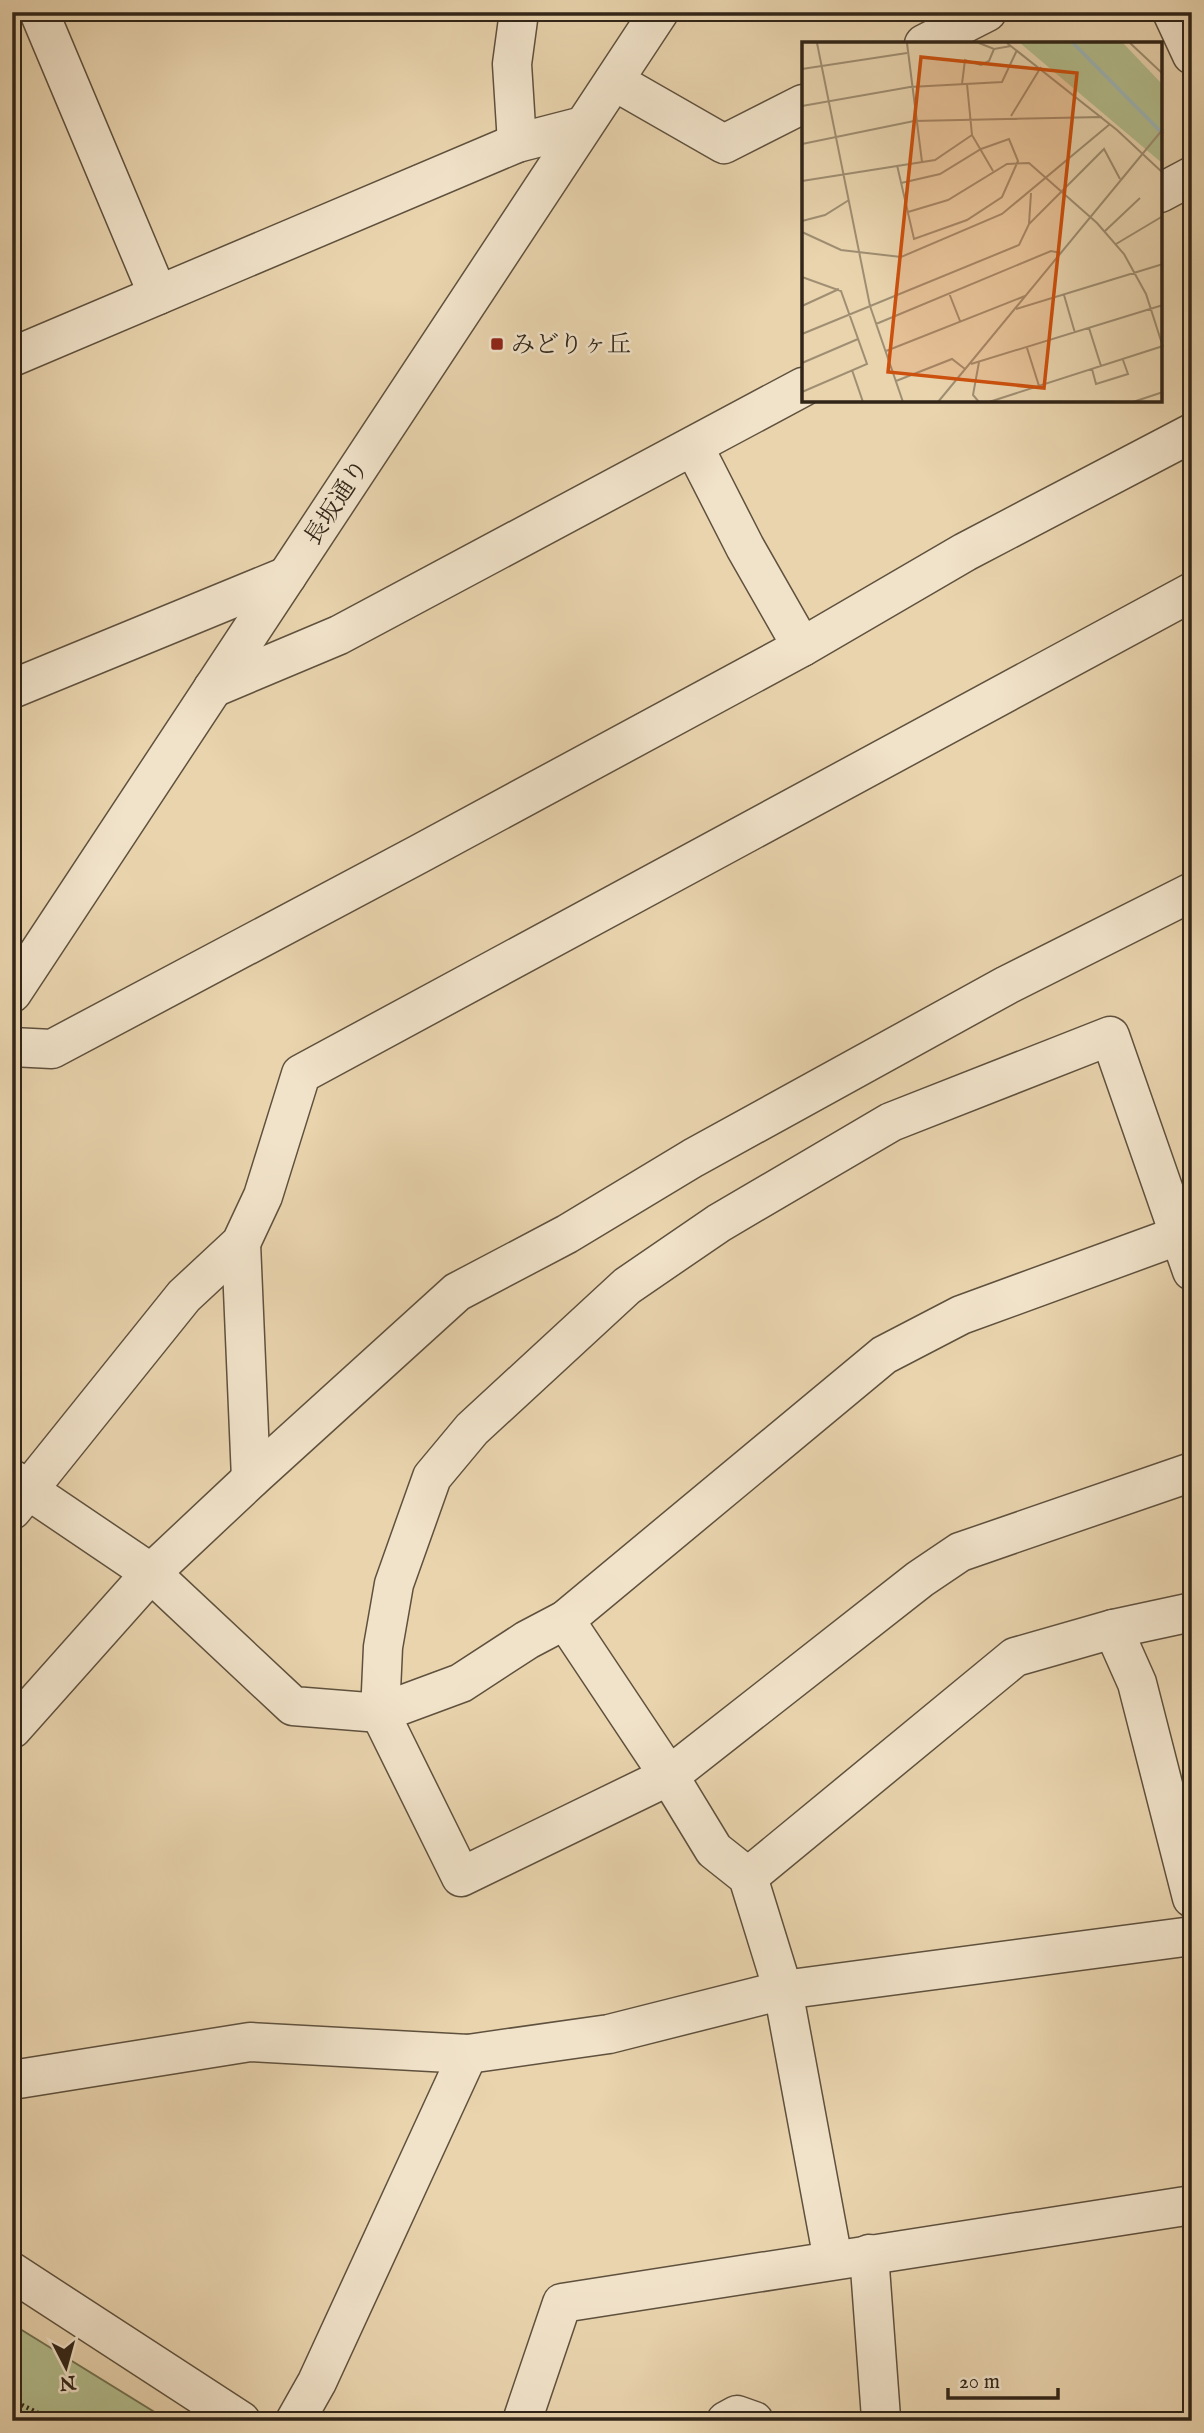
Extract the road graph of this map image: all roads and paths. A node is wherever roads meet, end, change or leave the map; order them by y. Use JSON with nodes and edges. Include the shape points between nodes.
{"nodes":[{"id":1,"x":38,"y":12,"type":"edge"},
{"id":2,"x":519,"y":12,"type":"edge"},
{"id":3,"x":659,"y":12,"type":"edge"},
{"id":4,"x":987,"y":12,"type":"edge"},
{"id":5,"x":1172,"y":12,"type":"edge"},
{"id":6,"x":12,"y":23,"type":"edge"},
{"id":7,"x":928,"y":42,"type":"edge"},
{"id":8,"x":1192,"y":55,"type":"edge"},
{"id":9,"x":614,"y":81,"type":"junction"},
{"id":10,"x":802,"y":105,"type":"edge"},
{"id":11,"x":583,"y":126,"type":"junction"},
{"id":12,"x":517,"y":143,"type":"junction"},
{"id":13,"x":1192,"y":176,"type":"edge"},
{"id":14,"x":1162,"y":192,"type":"edge"},
{"id":15,"x":158,"y":295,"type":"junction"},
{"id":16,"x":12,"y":357,"type":"edge"},
{"id":17,"x":802,"y":388,"type":"edge"},
{"id":18,"x":1192,"y":433,"type":"edge"},
{"id":19,"x":694,"y":447,"type":"junction"},
{"id":20,"x":287,"y":576,"type":"junction"},
{"id":21,"x":1192,"y":592,"type":"edge"},
{"id":22,"x":802,"y":646,"type":"junction"},
{"id":23,"x":213,"y":688,"type":"junction"},
{"id":24,"x":12,"y":689,"type":"edge"},
{"id":25,"x":1192,"y":892,"type":"edge"},
{"id":26,"x":12,"y":993,"type":"edge"},
{"id":27,"x":12,"y":1047,"type":"edge"},
{"id":28,"x":1180,"y":1235,"type":"junction"},
{"id":29,"x":241,"y":1243,"type":"junction"},
{"id":30,"x":1192,"y":1271,"type":"edge"},
{"id":31,"x":1192,"y":1472,"type":"edge"},
{"id":32,"x":251,"y":1479,"type":"junction"},
{"id":33,"x":18,"y":1492,"type":"edge"},
{"id":34,"x":151,"y":1573,"type":"junction"},
{"id":35,"x":1192,"y":1612,"type":"edge"},
{"id":36,"x":565,"y":1620,"type":"junction"},
{"id":37,"x":1113,"y":1629,"type":"junction"},
{"id":38,"x":380,"y":1713,"type":"junction"},
{"id":39,"x":12,"y":1729,"type":"edge"},
{"id":40,"x":668,"y":1776,"type":"junction"},
{"id":41,"x":748,"y":1877,"type":"junction"},
{"id":42,"x":1192,"y":1898,"type":"edge"},
{"id":43,"x":1192,"y":1936,"type":"edge"},
{"id":44,"x":783,"y":1990,"type":"junction"},
{"id":45,"x":468,"y":2054,"type":"junction"},
{"id":46,"x":12,"y":2080,"type":"edge"},
{"id":47,"x":1192,"y":2205,"type":"edge"},
{"id":48,"x":851,"y":2257,"type":"junction"},
{"id":49,"x":12,"y":2272,"type":"edge"},
{"id":50,"x":12,"y":2400,"type":"edge"},
{"id":51,"x":60,"y":2421,"type":"edge"},
{"id":52,"x":241,"y":2421,"type":"edge"},
{"id":53,"x":295,"y":2421,"type":"edge"},
{"id":54,"x":522,"y":2421,"type":"edge"},
{"id":55,"x":726,"y":2421,"type":"edge"},
{"id":56,"x":754,"y":2421,"type":"edge"},
{"id":57,"x":878,"y":2421,"type":"edge"}],
"edges":[{"from":1,"to":6,"type":"street"},
{"from":1,"to":15,"type":"street"},
{"from":2,"to":12,"type":"street","via":[[512,64]]},
{"from":3,"to":9,"type":"street","name":"長坂通り"},
{"from":4,"to":7,"type":"street"},
{"from":5,"to":8,"type":"street"},
{"from":9,"to":10,"type":"street","via":[[724,144]]},
{"from":9,"to":11,"type":"street","name":"長坂通り"},
{"from":11,"to":12,"type":"street"},
{"from":11,"to":20,"type":"street","name":"長坂通り"},
{"from":12,"to":15,"type":"street"},
{"from":13,"to":14,"type":"street"},
{"from":15,"to":16,"type":"street"},
{"from":17,"to":19,"type":"street"},
{"from":18,"to":22,"type":"street","via":[[965,552]]},
{"from":19,"to":22,"type":"street"},
{"from":19,"to":23,"type":"street","via":[[339,635]]},
{"from":20,"to":23,"type":"street","name":"長坂通り"},
{"from":20,"to":24,"type":"street"},
{"from":21,"to":29,"type":"street","via":[[302,1074],[263,1196]]},
{"from":22,"to":27,"type":"street","via":[[52,1049]]},
{"from":23,"to":26,"type":"street","name":"長坂通り"},
{"from":25,"to":32,"type":"street","via":[[995,992],[457,1292]]},
{"from":28,"to":30,"type":"street"},
{"from":28,"to":36,"type":"street","via":[[961,1315],[884,1356]]},
{"from":28,"to":38,"type":"street","via":[[1110,1036],[891,1122],[719,1223],[627,1286],[472,1429],[432,1477],[394,1584],[383,1647]]},
{"from":29,"to":32,"type":"street"},
{"from":29,"to":33,"type":"street","via":[[184,1296]]},
{"from":31,"to":40,"type":"street","via":[[960,1552]]},
{"from":32,"to":34,"type":"street"},
{"from":33,"to":34,"type":"street"},
{"from":34,"to":38,"type":"street","via":[[293,1706]]},
{"from":34,"to":39,"type":"street"},
{"from":35,"to":37,"type":"street"},
{"from":36,"to":38,"type":"street","via":[[461,1683]]},
{"from":36,"to":40,"type":"street"},
{"from":37,"to":41,"type":"street","via":[[1015,1657]]},
{"from":37,"to":42,"type":"street","via":[[1137,1683]]},
{"from":38,"to":40,"type":"street","via":[[461,1877]]},
{"from":40,"to":41,"type":"street","via":[[714,1850]]},
{"from":41,"to":44,"type":"street"},
{"from":43,"to":44,"type":"street"},
{"from":44,"to":45,"type":"street","via":[[609,2034]]},
{"from":44,"to":48,"type":"street"},
{"from":45,"to":46,"type":"street","via":[[250,2042]]},
{"from":45,"to":53,"type":"street"},
{"from":47,"to":48,"type":"street"},
{"from":48,"to":54,"type":"street","via":[[562,2303]]},
{"from":48,"to":57,"type":"street"},
{"from":49,"to":52,"type":"street"},
{"from":50,"to":51,"type":"path"},
{"from":55,"to":56,"type":"street","via":[[737,2415]]}]}
